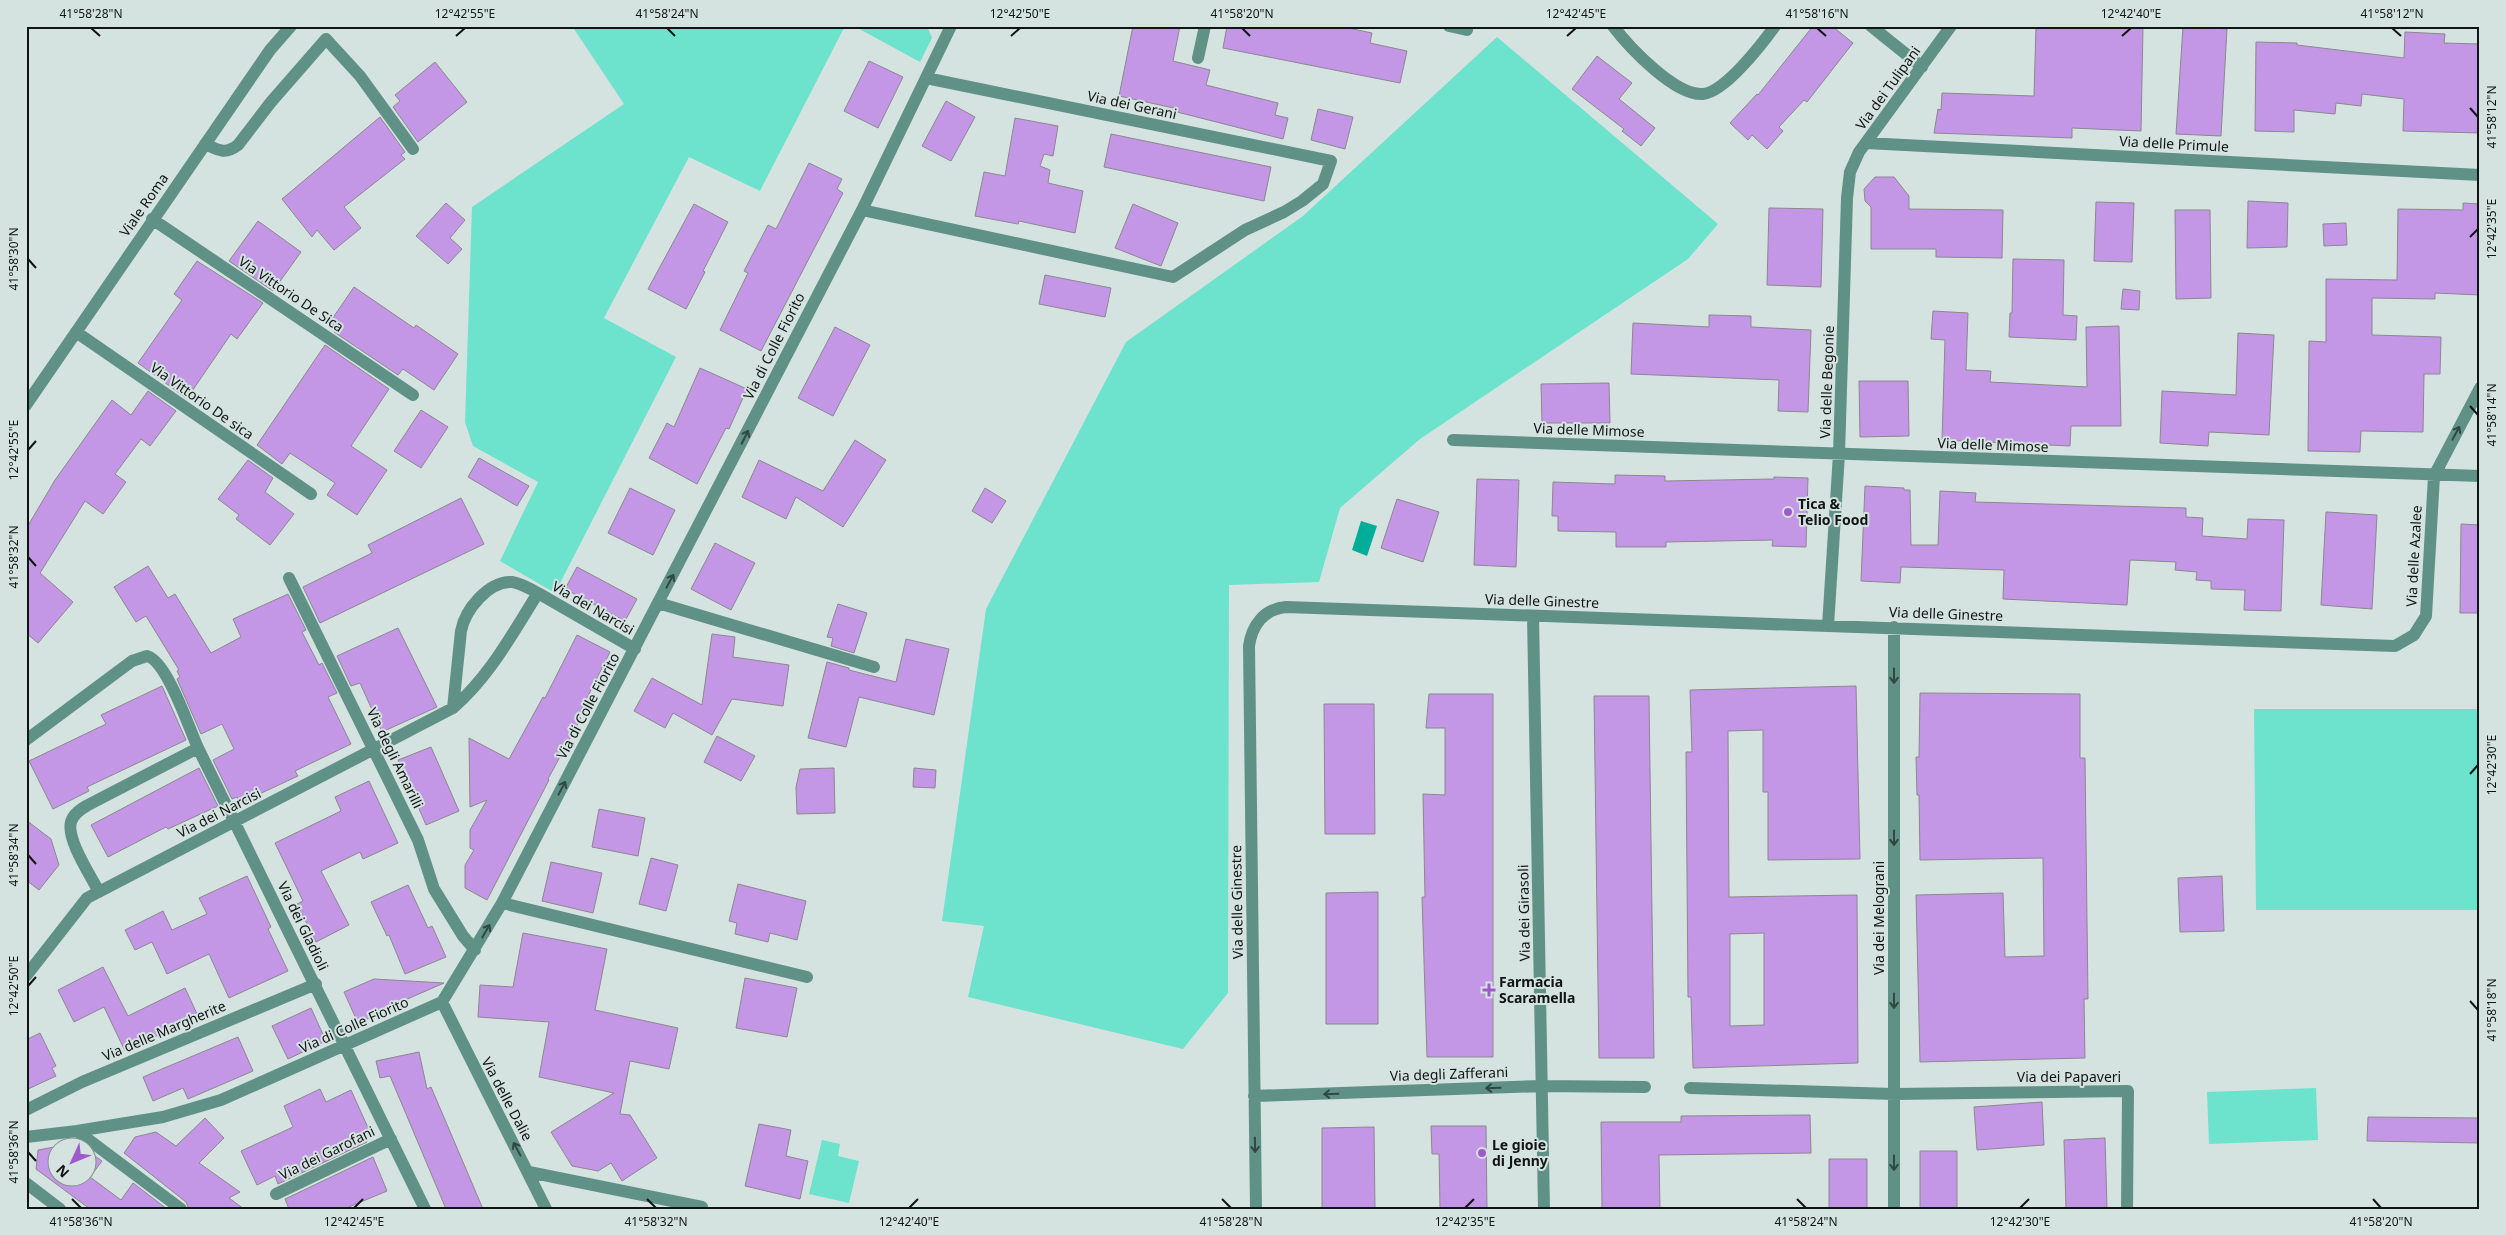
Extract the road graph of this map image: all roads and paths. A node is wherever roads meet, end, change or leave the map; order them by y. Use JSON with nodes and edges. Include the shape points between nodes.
{"nodes":[{"id":1,"x":291,"y":26,"type":"edge"},
{"id":2,"x":951,"y":26,"type":"edge"},
{"id":3,"x":1205,"y":26,"type":"edge"},
{"id":4,"x":1449,"y":26,"type":"edge"},
{"id":5,"x":1613,"y":26,"type":"edge"},
{"id":6,"x":1775,"y":26,"type":"edge"},
{"id":7,"x":1871,"y":26,"type":"edge"},
{"id":8,"x":1952,"y":26,"type":"edge"},
{"id":9,"x":1467,"y":30,"type":"dead end"},
{"id":10,"x":1198,"y":58,"type":"dead end"},
{"id":11,"x":1922,"y":67,"type":"junction"},
{"id":12,"x":926,"y":78,"type":"junction"},
{"id":13,"x":1866,"y":143,"type":"junction"},
{"id":14,"x":205,"y":144,"type":"junction"},
{"id":15,"x":413,"y":149,"type":"dead end"},
{"id":16,"x":2480,"y":175,"type":"edge"},
{"id":17,"x":862,"y":210,"type":"junction"},
{"id":18,"x":152,"y":219,"type":"junction"},
{"id":19,"x":76,"y":332,"type":"junction"},
{"id":20,"x":2480,"y":388,"type":"edge"},
{"id":21,"x":413,"y":395,"type":"dead end"},
{"id":22,"x":26,"y":405,"type":"edge"},
{"id":23,"x":1453,"y":440,"type":"dead end"},
{"id":24,"x":1839,"y":454,"type":"junction"},
{"id":25,"x":2434,"y":476,"type":"junction"},
{"id":26,"x":2480,"y":476,"type":"edge"},
{"id":27,"x":311,"y":494,"type":"dead end"},
{"id":28,"x":289,"y":578,"type":"dead end"},
{"id":29,"x":538,"y":593,"type":"junction"},
{"id":30,"x":658,"y":603,"type":"junction"},
{"id":31,"x":1533,"y":616,"type":"junction"},
{"id":32,"x":1828,"y":626,"type":"junction"},
{"id":33,"x":1894,"y":627,"type":"junction"},
{"id":34,"x":2414,"y":635,"type":"joint"},
{"id":35,"x":634,"y":648,"type":"junction"},
{"id":36,"x":874,"y":667,"type":"dead end"},
{"id":37,"x":453,"y":708,"type":"junction"},
{"id":38,"x":26,"y":740,"type":"edge"},
{"id":39,"x":198,"y":748,"type":"junction"},
{"id":40,"x":374,"y":751,"type":"junction"},
{"id":41,"x":235,"y":822,"type":"junction"},
{"id":42,"x":99,"y":892,"type":"junction"},
{"id":43,"x":502,"y":904,"type":"junction"},
{"id":44,"x":475,"y":950,"type":"junction"},
{"id":45,"x":26,"y":976,"type":"edge"},
{"id":46,"x":807,"y":977,"type":"dead end"},
{"id":47,"x":316,"y":984,"type":"junction"},
{"id":48,"x":442,"y":1002,"type":"junction"},
{"id":49,"x":346,"y":1046,"type":"junction"},
{"id":50,"x":1542,"y":1086,"type":"junction"},
{"id":51,"x":1645,"y":1087,"type":"dead end"},
{"id":52,"x":1690,"y":1088,"type":"dead end"},
{"id":53,"x":1894,"y":1094,"type":"junction"},
{"id":54,"x":1254,"y":1096,"type":"junction"},
{"id":55,"x":26,"y":1110,"type":"edge"},
{"id":56,"x":76,"y":1131,"type":"junction"},
{"id":57,"x":26,"y":1136,"type":"edge"},
{"id":58,"x":391,"y":1139,"type":"junction"},
{"id":59,"x":529,"y":1172,"type":"junction"},
{"id":60,"x":26,"y":1183,"type":"edge"},
{"id":61,"x":276,"y":1194,"type":"dead end"},
{"id":62,"x":702,"y":1207,"type":"dead end"},
{"id":63,"x":60,"y":1209,"type":"edge"},
{"id":64,"x":181,"y":1209,"type":"edge"},
{"id":65,"x":425,"y":1209,"type":"edge"},
{"id":66,"x":546,"y":1209,"type":"edge"},
{"id":67,"x":1256,"y":1209,"type":"edge"},
{"id":68,"x":1544,"y":1209,"type":"edge"},
{"id":69,"x":1894,"y":1209,"type":"edge"},
{"id":70,"x":2128,"y":1209,"type":"edge"}],
"edges":[{"from":1,"to":14,"type":"street","name":"Viale Roma","via":[[270,50]]},
{"from":2,"to":12,"type":"street","name":"Via di Colle Fiorito"},
{"from":3,"to":10,"type":"street"},
{"from":4,"to":9,"type":"street"},
{"from":5,"to":6,"type":"street","via":[[1652,68],[1689,91],[1704,94],[1732,74]]},
{"from":7,"to":11,"type":"street"},
{"from":8,"to":11,"type":"street","name":"Via dei Tulipani"},
{"from":11,"to":13,"type":"street","name":"Via dei Tulipani"},
{"from":12,"to":17,"type":"street","name":"Via di Colle Fiorito"},
{"from":12,"to":17,"type":"street","name":"Via dei Gerani","via":[[1331,160],[1323,184],[1302,201],[1244,230],[1172,277]]},
{"from":13,"to":16,"type":"street","name":"Via delle Primule"},
{"from":13,"to":24,"type":"street","name":"Via delle Begonie","via":[[1854,161],[1848,184]]},
{"from":14,"to":15,"type":"street","via":[[222,152],[238,145],[326,39],[360,76]]},
{"from":14,"to":18,"type":"street","name":"Viale Roma"},
{"from":30,"to":17,"type":"street","name":"Via di Colle Fiorito","one_way":true},
{"from":18,"to":19,"type":"street","name":"Viale Roma"},
{"from":18,"to":21,"type":"street","name":"Via Vittorio De Sica"},
{"from":19,"to":22,"type":"street","name":"Viale Roma"},
{"from":19,"to":27,"type":"street","name":"Via Vittorio De sica"},
{"from":25,"to":20,"type":"street","one_way":true},
{"from":23,"to":24,"type":"street","name":"Via delle Mimose"},
{"from":24,"to":25,"type":"street","name":"Via delle Mimose"},
{"from":24,"to":32,"type":"street","name":"Via delle Begonie"},
{"from":25,"to":26,"type":"street","name":"Via delle Mimose"},
{"from":25,"to":34,"type":"street","name":"Via delle Azalee","via":[[2427,608],[2424,622]]},
{"from":28,"to":40,"type":"street","name":"Via degli Amarilli"},
{"from":29,"to":35,"type":"street","name":"Via dei Narcisi"},
{"from":29,"to":37,"type":"street","name":"Via dei Narcisi","via":[[487,673]]},
{"from":29,"to":37,"type":"street","name":"Via dei Narcisi","via":[[519,584],[504,583],[471,606],[460,631]]},
{"from":30,"to":35,"type":"street","name":"Via di Colle Fiorito"},
{"from":30,"to":36,"type":"street"},
{"from":31,"to":32,"type":"street","name":"Via delle Ginestre"},
{"from":31,"to":50,"type":"street","name":"Via dei Girasoli"},
{"from":31,"to":54,"type":"street","name":"Via delle Ginestre","via":[[1286,607],[1271,610],[1256,625],[1249,646]]},
{"from":32,"to":33,"type":"street","name":"Via delle Ginestre"},
{"from":33,"to":34,"type":"street","name":"Via delle Ginestre","via":[[2389,646]]},
{"from":33,"to":53,"type":"street","name":"Via dei Melograni","one_way":true},
{"from":43,"to":35,"type":"street","name":"Via di Colle Fiorito","one_way":true},
{"from":37,"to":40,"type":"street","name":"Via dei Narcisi"},
{"from":38,"to":39,"type":"street","name":"Via dei Gladioli","via":[[141,657],[153,658],[165,673]]},
{"from":39,"to":41,"type":"street","name":"Via dei Gladioli"},
{"from":39,"to":42,"type":"street","via":[[88,805],[73,817],[70,828],[73,839]]},
{"from":40,"to":41,"type":"street","name":"Via dei Narcisi"},
{"from":40,"to":44,"type":"street","name":"Via degli Amarilli","via":[[418,840],[434,888]]},
{"from":41,"to":42,"type":"street","name":"Via dei Narcisi"},
{"from":41,"to":47,"type":"street","name":"Via dei Gladioli"},
{"from":42,"to":45,"type":"street","name":"Via dei Narcisi","via":[[80,907]]},
{"from":44,"to":43,"type":"street","name":"Via di Colle Fiorito","one_way":true},
{"from":43,"to":46,"type":"street"},
{"from":44,"to":48,"type":"street","name":"Via di Colle Fiorito"},
{"from":47,"to":49,"type":"street","name":"Via dei Gladioli"},
{"from":47,"to":55,"type":"street","name":"Via delle Margherite","via":[[82,1082]]},
{"from":48,"to":49,"type":"street","name":"Via di Colle Fiorito"},
{"from":59,"to":48,"type":"street","name":"Via delle Dalie","one_way":true},
{"from":49,"to":56,"type":"street","name":"Via di Colle Fiorito","via":[[220,1100],[163,1117]]},
{"from":49,"to":58,"type":"street","name":"Via dei Gladioli"},
{"from":50,"to":51,"type":"street","name":"Via degli Zafferani"},
{"from":50,"to":54,"type":"street","name":"Via degli Zafferani","one_way":true},
{"from":50,"to":68,"type":"street","name":"Via dei Girasoli"},
{"from":52,"to":53,"type":"street"},
{"from":53,"to":69,"type":"street","name":"Via dei Melograni","one_way":true},
{"from":53,"to":70,"type":"street","name":"Via dei Papaveri","via":[[2128,1091]]},
{"from":54,"to":67,"type":"street","name":"Via delle Ginestre","one_way":true},
{"from":56,"to":57,"type":"street","name":"Via di Colle Fiorito"},
{"from":56,"to":64,"type":"street"},
{"from":58,"to":61,"type":"street","name":"Via dei Garofani"},
{"from":58,"to":65,"type":"street","name":"Via dei Gladioli"},
{"from":59,"to":62,"type":"street"},
{"from":59,"to":66,"type":"street","name":"Via delle Dalie"},
{"from":60,"to":63,"type":"street"}]}
